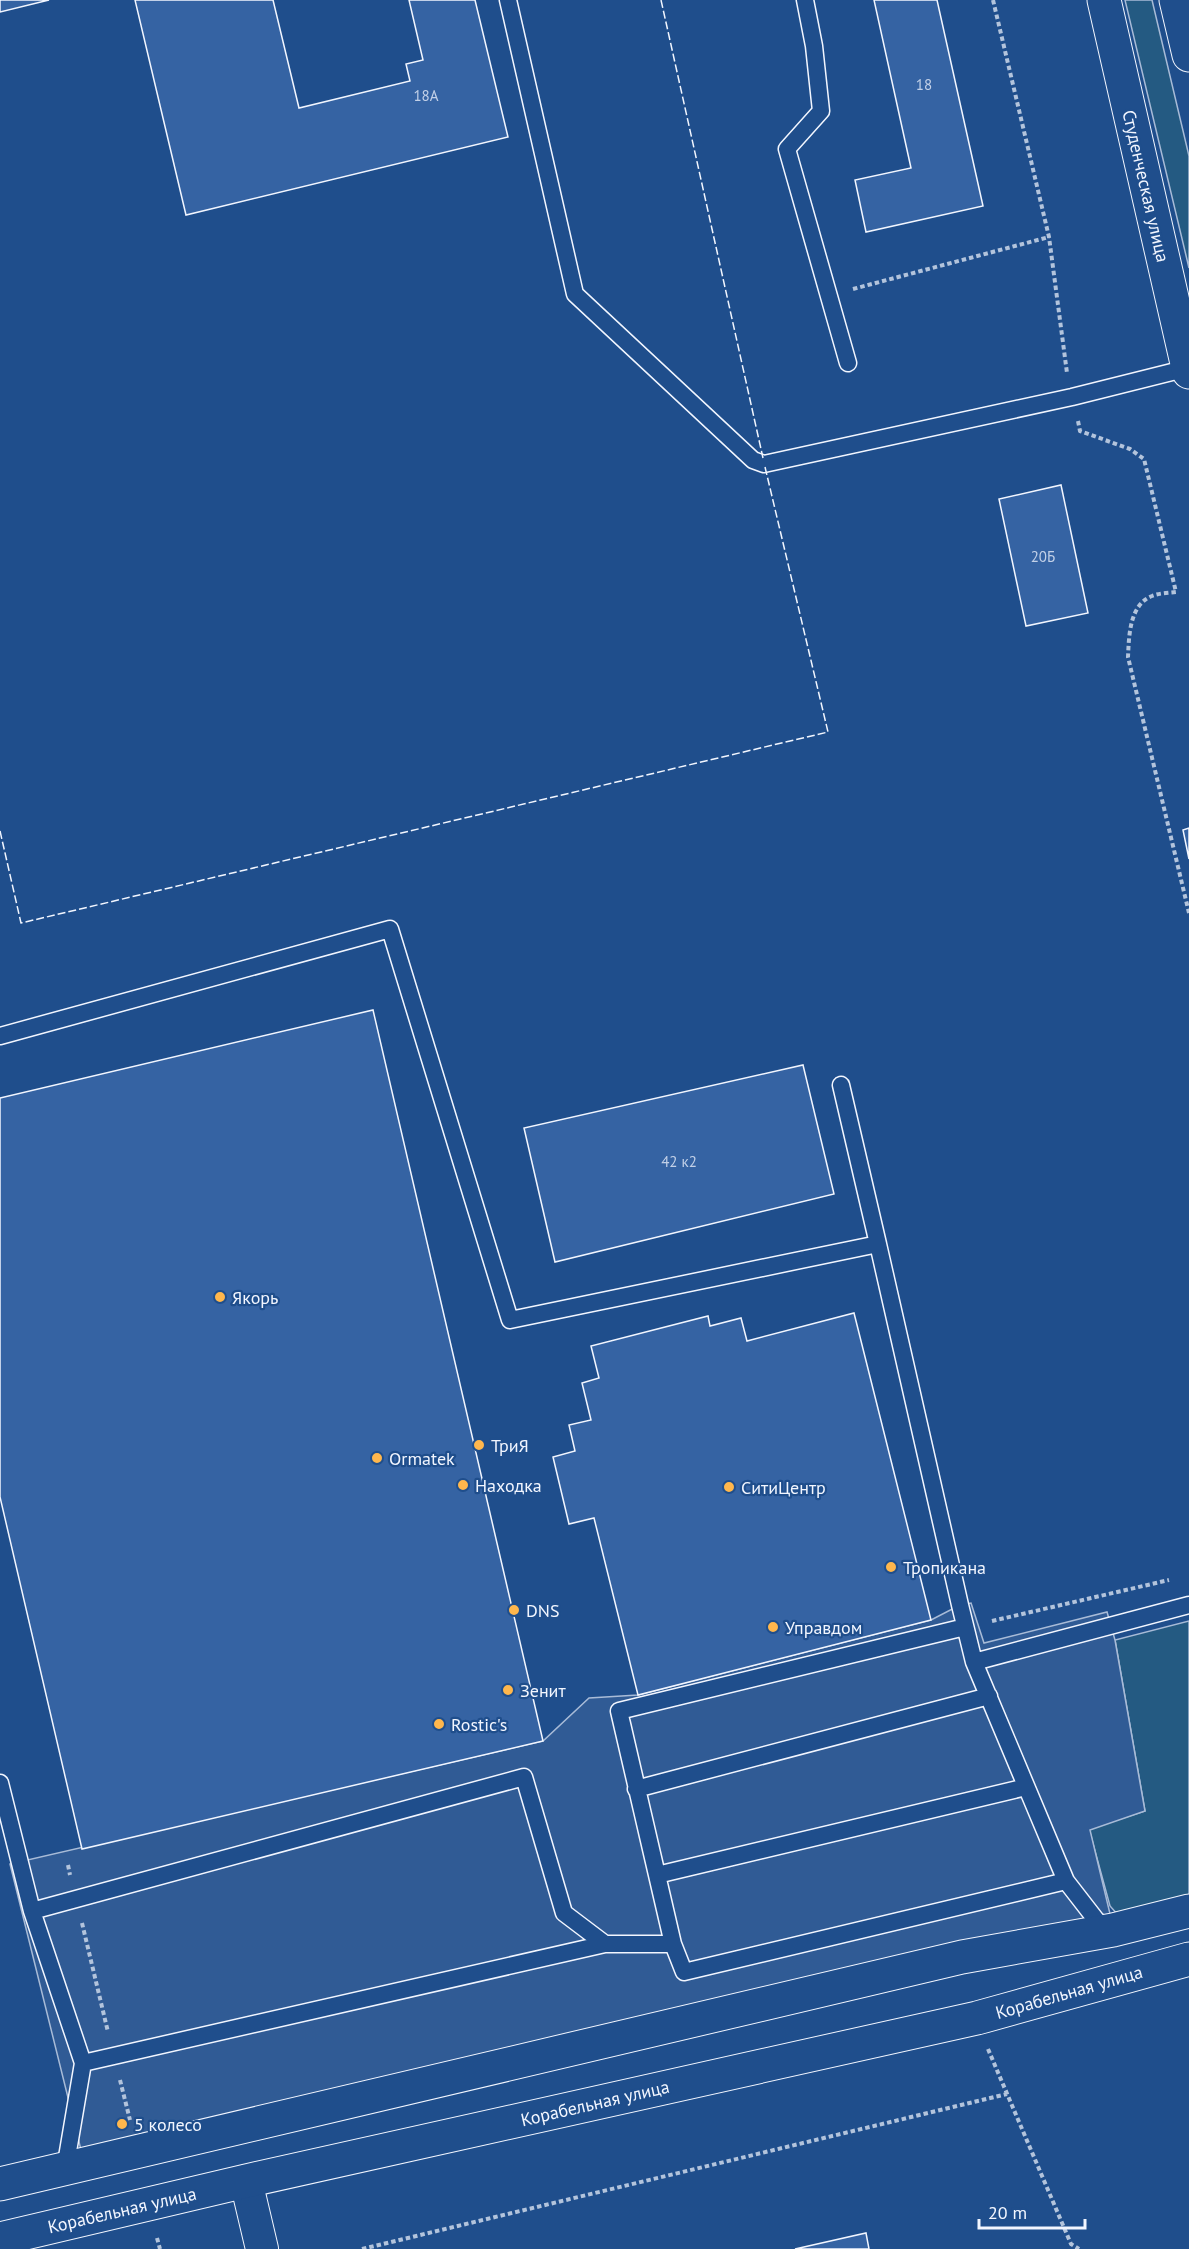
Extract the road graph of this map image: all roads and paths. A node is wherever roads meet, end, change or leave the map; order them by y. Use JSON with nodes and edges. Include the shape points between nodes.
{"nodes":[{"id":1,"x":508,"y":0,"type":"edge"},
{"id":2,"x":805,"y":0,"type":"edge"},
{"id":3,"x":993,"y":0,"type":"edge"},
{"id":4,"x":1104,"y":0,"type":"edge"},
{"id":5,"x":1176,"y":0,"type":"edge"},
{"id":6,"x":1189,"y":55,"type":"edge"},
{"id":7,"x":1049,"y":237,"type":"junction"},
{"id":8,"x":829,"y":295,"type":"junction"},
{"id":9,"x":848,"y":363,"type":"dead end"},
{"id":10,"x":1189,"y":370,"type":"edge"},
{"id":11,"x":1072,"y":397,"type":"junction"},
{"id":12,"x":1189,"y":913,"type":"edge"},
{"id":13,"x":0,"y":1036,"type":"edge"},
{"id":14,"x":841,"y":1085,"type":"dead end"},
{"id":15,"x":878,"y":1244,"type":"junction"},
{"id":16,"x":1178,"y":1578,"type":"dead end"},
{"id":17,"x":1189,"y":1605,"type":"edge"},
{"id":18,"x":965,"y":1627,"type":"junction"},
{"id":19,"x":974,"y":1662,"type":"junction"},
{"id":20,"x":989,"y":1696,"type":"junction"},
{"id":21,"x":0,"y":1784,"type":"edge"},
{"id":22,"x":1026,"y":1787,"type":"junction"},
{"id":23,"x":636,"y":1789,"type":"junction"},
{"id":24,"x":657,"y":1875,"type":"junction"},
{"id":25,"x":1066,"y":1881,"type":"junction"},
{"id":26,"x":32,"y":1911,"type":"junction"},
{"id":27,"x":1189,"y":1911,"type":"edge"},
{"id":28,"x":1113,"y":1930,"type":"junction"},
{"id":29,"x":605,"y":1944,"type":"junction"},
{"id":30,"x":673,"y":1944,"type":"junction"},
{"id":31,"x":1189,"y":1959,"type":"edge"},
{"id":32,"x":986,"y":2045,"type":"dead end"},
{"id":33,"x":83,"y":2063,"type":"junction"},
{"id":34,"x":1007,"y":2094,"type":"junction"},
{"id":35,"x":65,"y":2169,"type":"junction"},
{"id":36,"x":246,"y":2181,"type":"junction"},
{"id":37,"x":0,"y":2184,"type":"edge"},
{"id":38,"x":0,"y":2239,"type":"edge"},
{"id":39,"x":262,"y":2249,"type":"edge"},
{"id":40,"x":362,"y":2249,"type":"edge"},
{"id":41,"x":1079,"y":2249,"type":"edge"}],
"edges":[{"from":1,"to":11,"type":"lane","via":[[575,294],[753,460],[764,464]]},
{"from":2,"to":8,"type":"lane","via":[[821,111],[787,149]]},
{"from":3,"to":7,"type":"path"},
{"from":4,"to":10,"type":"street","name":"Студенческая улица"},
{"from":5,"to":6,"type":"street"},
{"from":7,"to":8,"type":"path"},
{"from":7,"to":11,"type":"path"},
{"from":8,"to":9,"type":"lane"},
{"from":10,"to":11,"type":"lane"},
{"from":11,"to":12,"type":"path","via":[[1080,431],[1130,449],[1144,459],[1176,592],[1145,600],[1131,622],[1128,657]]},
{"from":13,"to":15,"type":"lane","via":[[390,929],[510,1320]]},
{"from":14,"to":15,"type":"lane"},
{"from":15,"to":18,"type":"lane"},
{"from":16,"to":18,"type":"path"},
{"from":17,"to":19,"type":"lane"},
{"from":18,"to":19,"type":"lane"},
{"from":18,"to":23,"type":"lane","via":[[619,1711]]},
{"from":19,"to":20,"type":"lane"},
{"from":20,"to":22,"type":"lane"},
{"from":20,"to":23,"type":"lane"},
{"from":21,"to":26,"type":"lane"},
{"from":22,"to":24,"type":"lane"},
{"from":22,"to":25,"type":"lane"},
{"from":23,"to":24,"type":"lane"},
{"from":24,"to":30,"type":"lane"},
{"from":25,"to":28,"type":"lane","via":[[1097,1921]]},
{"from":25,"to":30,"type":"lane","via":[[684,1972]]},
{"from":26,"to":29,"type":"lane","via":[[524,1777],[564,1913]]},
{"from":26,"to":33,"type":"lane"},
{"from":27,"to":28,"type":"street"},
{"from":28,"to":35,"type":"street","via":[[962,1957]]},
{"from":29,"to":30,"type":"lane"},
{"from":29,"to":33,"type":"lane"},
{"from":31,"to":36,"type":"street","name":"Корабельная улица","via":[[977,2018]]},
{"from":32,"to":34,"type":"path"},
{"from":33,"to":35,"type":"lane"},
{"from":34,"to":40,"type":"path"},
{"from":34,"to":41,"type":"path","via":[[1071,2244]]},
{"from":35,"to":37,"type":"street"},
{"from":36,"to":38,"type":"street","name":"Корабельная улица"},
{"from":36,"to":39,"type":"street"}]}
